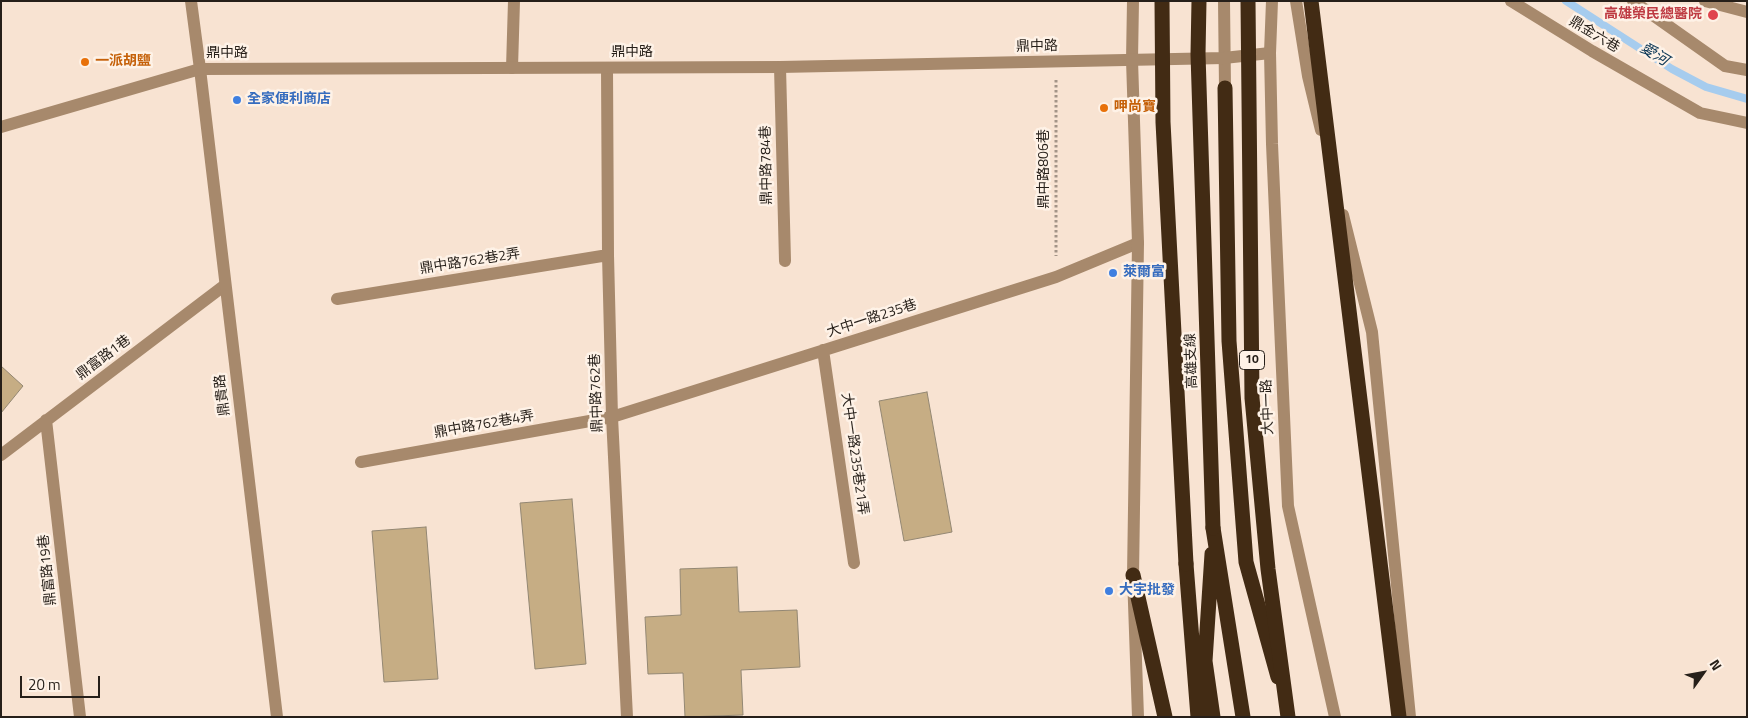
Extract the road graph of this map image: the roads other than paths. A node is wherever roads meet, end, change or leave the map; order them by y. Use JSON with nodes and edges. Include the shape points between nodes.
{"nodes":[{"id":1,"x":191,"y":1,"type":"edge"},
{"id":2,"x":514,"y":1,"type":"edge"},
{"id":3,"x":1134,"y":1,"type":"edge"},
{"id":4,"x":1162,"y":1,"type":"edge"},
{"id":5,"x":1199,"y":1,"type":"edge"},
{"id":6,"x":1224,"y":1,"type":"edge"},
{"id":7,"x":1248,"y":1,"type":"edge"},
{"id":8,"x":1272,"y":1,"type":"edge"},
{"id":9,"x":1296,"y":1,"type":"edge"},
{"id":10,"x":1311,"y":1,"type":"edge"},
{"id":11,"x":1511,"y":1,"type":"edge"},
{"id":12,"x":1633,"y":1,"type":"edge"},
{"id":13,"x":1705,"y":1,"type":"edge"},
{"id":14,"x":1747,"y":12,"type":"edge"},
{"id":15,"x":1270,"y":53,"type":"junction"},
{"id":16,"x":1224,"y":58,"type":"junction"},
{"id":17,"x":1132,"y":60,"type":"junction"},
{"id":18,"x":780,"y":67,"type":"junction"},
{"id":19,"x":512,"y":68,"type":"junction"},
{"id":20,"x":608,"y":68,"type":"junction"},
{"id":21,"x":200,"y":69,"type":"junction"},
{"id":22,"x":1747,"y":70,"type":"edge"},
{"id":23,"x":1225,"y":88,"type":"joint"},
{"id":24,"x":1747,"y":123,"type":"edge"},
{"id":25,"x":1,"y":127,"type":"edge"},
{"id":26,"x":1138,"y":243,"type":"junction"},
{"id":27,"x":608,"y":255,"type":"junction"},
{"id":28,"x":785,"y":261,"type":"dead end"},
{"id":29,"x":225,"y":285,"type":"junction"},
{"id":30,"x":337,"y":299,"type":"dead end"},
{"id":31,"x":823,"y":350,"type":"junction"},
{"id":32,"x":612,"y":417,"type":"junction"},
{"id":33,"x":46,"y":420,"type":"junction"},
{"id":34,"x":1,"y":455,"type":"edge"},
{"id":35,"x":361,"y":462,"type":"dead end"},
{"id":36,"x":1213,"y":528,"type":"junction"},
{"id":37,"x":854,"y":563,"type":"dead end"},
{"id":38,"x":1133,"y":575,"type":"junction"},
{"id":39,"x":80,"y":717,"type":"edge"},
{"id":40,"x":277,"y":717,"type":"edge"},
{"id":41,"x":627,"y":717,"type":"edge"},
{"id":42,"x":1138,"y":717,"type":"edge"},
{"id":43,"x":1165,"y":717,"type":"edge"},
{"id":44,"x":1198,"y":717,"type":"edge"},
{"id":45,"x":1214,"y":717,"type":"edge"},
{"id":46,"x":1243,"y":717,"type":"edge"},
{"id":47,"x":1288,"y":717,"type":"edge"},
{"id":48,"x":1335,"y":717,"type":"edge"},
{"id":49,"x":1399,"y":717,"type":"edge"},
{"id":50,"x":1410,"y":717,"type":"edge"}],
"edges":[{"from":1,"to":21,"type":"street","name":"鼎貴路"},
{"from":2,"to":19,"type":"street"},
{"from":3,"to":17,"type":"street"},
{"from":4,"to":44,"type":"highway","bridge":true,"via":[[1163,122],[1186,564]]},
{"from":5,"to":36,"type":"highway","name":"高雄支線","bridge":true},
{"from":6,"to":16,"type":"street"},
{"from":7,"to":47,"type":"highway","number":"10","bridge":true,"via":[[1252,398],[1268,569]]},
{"from":8,"to":15,"type":"street","name":"大中一路"},
{"from":9,"to":50,"type":"street","via":[[1308,76],[1372,332]]},
{"from":10,"to":49,"type":"highway","bridge":true},
{"from":11,"to":24,"type":"street","name":"鼎金六巷","via":[[1700,113]]},
{"from":12,"to":22,"type":"street","via":[[1725,66]]},
{"from":13,"to":14,"type":"street"},
{"from":15,"to":16,"type":"street","name":"鼎中路"},
{"from":15,"to":48,"type":"street","name":"大中一路","via":[[1288,506]]},
{"from":16,"to":17,"type":"street","name":"鼎中路"},
{"from":16,"to":23,"type":"street"},
{"from":17,"to":18,"type":"street","name":"鼎中路"},
{"from":17,"to":26,"type":"street"},
{"from":18,"to":20,"type":"street","name":"鼎中路"},
{"from":18,"to":28,"type":"street","name":"鼎中路784巷"},
{"from":19,"to":20,"type":"street","name":"鼎中路"},
{"from":19,"to":21,"type":"street","name":"鼎中路"},
{"from":20,"to":27,"type":"street","name":"鼎中路762巷"},
{"from":21,"to":25,"type":"street","name":"鼎中路"},
{"from":21,"to":29,"type":"street","name":"鼎貴路"},
{"from":23,"to":47,"type":"highway","via":[[1229,341],[1246,562]]},
{"from":26,"to":31,"type":"street","name":"大中一路235巷","via":[[1056,277]]},
{"from":26,"to":38,"type":"street"},
{"from":27,"to":30,"type":"street","name":"鼎中路762巷2弄"},
{"from":27,"to":32,"type":"street","name":"鼎中路762巷"},
{"from":29,"to":33,"type":"street","name":"鼎富路1巷"},
{"from":29,"to":40,"type":"street","name":"鼎貴路"},
{"from":31,"to":32,"type":"street","name":"大中一路235巷"},
{"from":31,"to":37,"type":"street","name":"大中一路235巷21弄"},
{"from":32,"to":35,"type":"street","name":"鼎中路762巷4弄"},
{"from":32,"to":41,"type":"street","name":"鼎中路762巷"},
{"from":33,"to":34,"type":"street","name":"鼎富路1巷"},
{"from":33,"to":39,"type":"street","name":"鼎富路19巷"},
{"from":36,"to":45,"type":"highway","via":[[1204,661]]},
{"from":36,"to":46,"type":"highway","name":"高雄支線"},
{"from":38,"to":42,"type":"street"},
{"from":38,"to":43,"type":"highway"}]}
